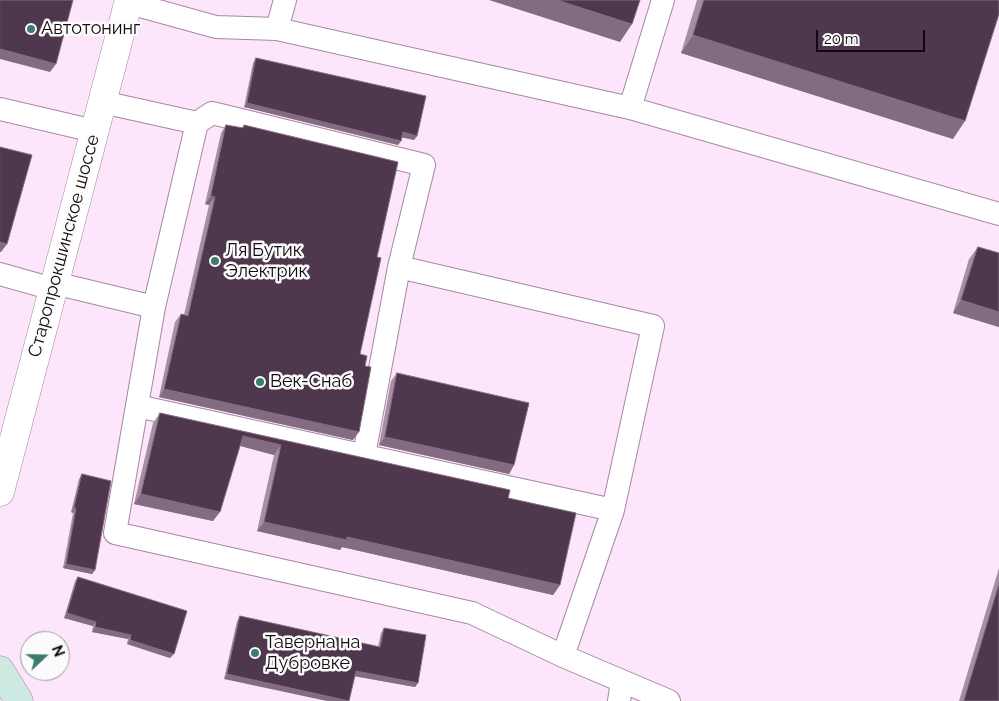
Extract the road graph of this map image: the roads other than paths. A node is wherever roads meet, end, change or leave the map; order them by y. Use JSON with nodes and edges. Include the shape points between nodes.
{"nodes":[{"id":1,"x":285,"y":0,"type":"edge"},
{"id":2,"x":663,"y":0,"type":"edge"},
{"id":3,"x":129,"y":2,"type":"edge"},
{"id":4,"x":277,"y":29,"type":"junction"},
{"id":5,"x":102,"y":102,"type":"junction"},
{"id":6,"x":630,"y":108,"type":"junction"},
{"id":7,"x":0,"y":109,"type":"edge"},
{"id":8,"x":197,"y":123,"type":"junction"},
{"id":9,"x":94,"y":132,"type":"junction"},
{"id":10,"x":999,"y":214,"type":"edge"},
{"id":11,"x":399,"y":267,"type":"junction"},
{"id":12,"x":0,"y":274,"type":"edge"},
{"id":13,"x":53,"y":286,"type":"junction"},
{"id":14,"x":154,"y":307,"type":"junction"},
{"id":15,"x":137,"y":406,"type":"junction"},
{"id":16,"x":364,"y":455,"type":"junction"},
{"id":17,"x":0,"y":492,"type":"edge"},
{"id":18,"x":613,"y":510,"type":"junction"},
{"id":19,"x":563,"y":656,"type":"junction"},
{"id":20,"x":0,"y":670,"type":"edge"},
{"id":21,"x":621,"y":691,"type":"edge"},
{"id":22,"x":19,"y":701,"type":"edge"},
{"id":23,"x":669,"y":701,"type":"edge"}],
"edges":[{"from":1,"to":4,"type":"lane"},
{"from":2,"to":6,"type":"lane"},
{"from":3,"to":4,"type":"lane","via":[[216,27]]},
{"from":3,"to":5,"type":"street","name":"Старопрокшинское шоссе"},
{"from":4,"to":6,"type":"lane"},
{"from":5,"to":8,"type":"lane"},
{"from":5,"to":9,"type":"street","name":"Старопрокшинское шоссе"},
{"from":6,"to":10,"type":"lane"},
{"from":7,"to":9,"type":"lane"},
{"from":8,"to":11,"type":"lane","via":[[212,113],[424,165]]},
{"from":8,"to":14,"type":"lane"},
{"from":9,"to":13,"type":"street","name":"Старопрокшинское шоссе"},
{"from":11,"to":16,"type":"lane"},
{"from":11,"to":18,"type":"lane","via":[[653,326]]},
{"from":12,"to":13,"type":"lane"},
{"from":13,"to":14,"type":"lane"},
{"from":13,"to":17,"type":"street","name":"Старопрокшинское шоссе"},
{"from":14,"to":15,"type":"lane"},
{"from":15,"to":16,"type":"lane"},
{"from":15,"to":19,"type":"lane","via":[[115,533],[472,613]]},
{"from":16,"to":18,"type":"lane"},
{"from":18,"to":19,"type":"lane"},
{"from":19,"to":21,"type":"lane"},
{"from":20,"to":22,"type":"street"},
{"from":21,"to":23,"type":"lane"}]}
